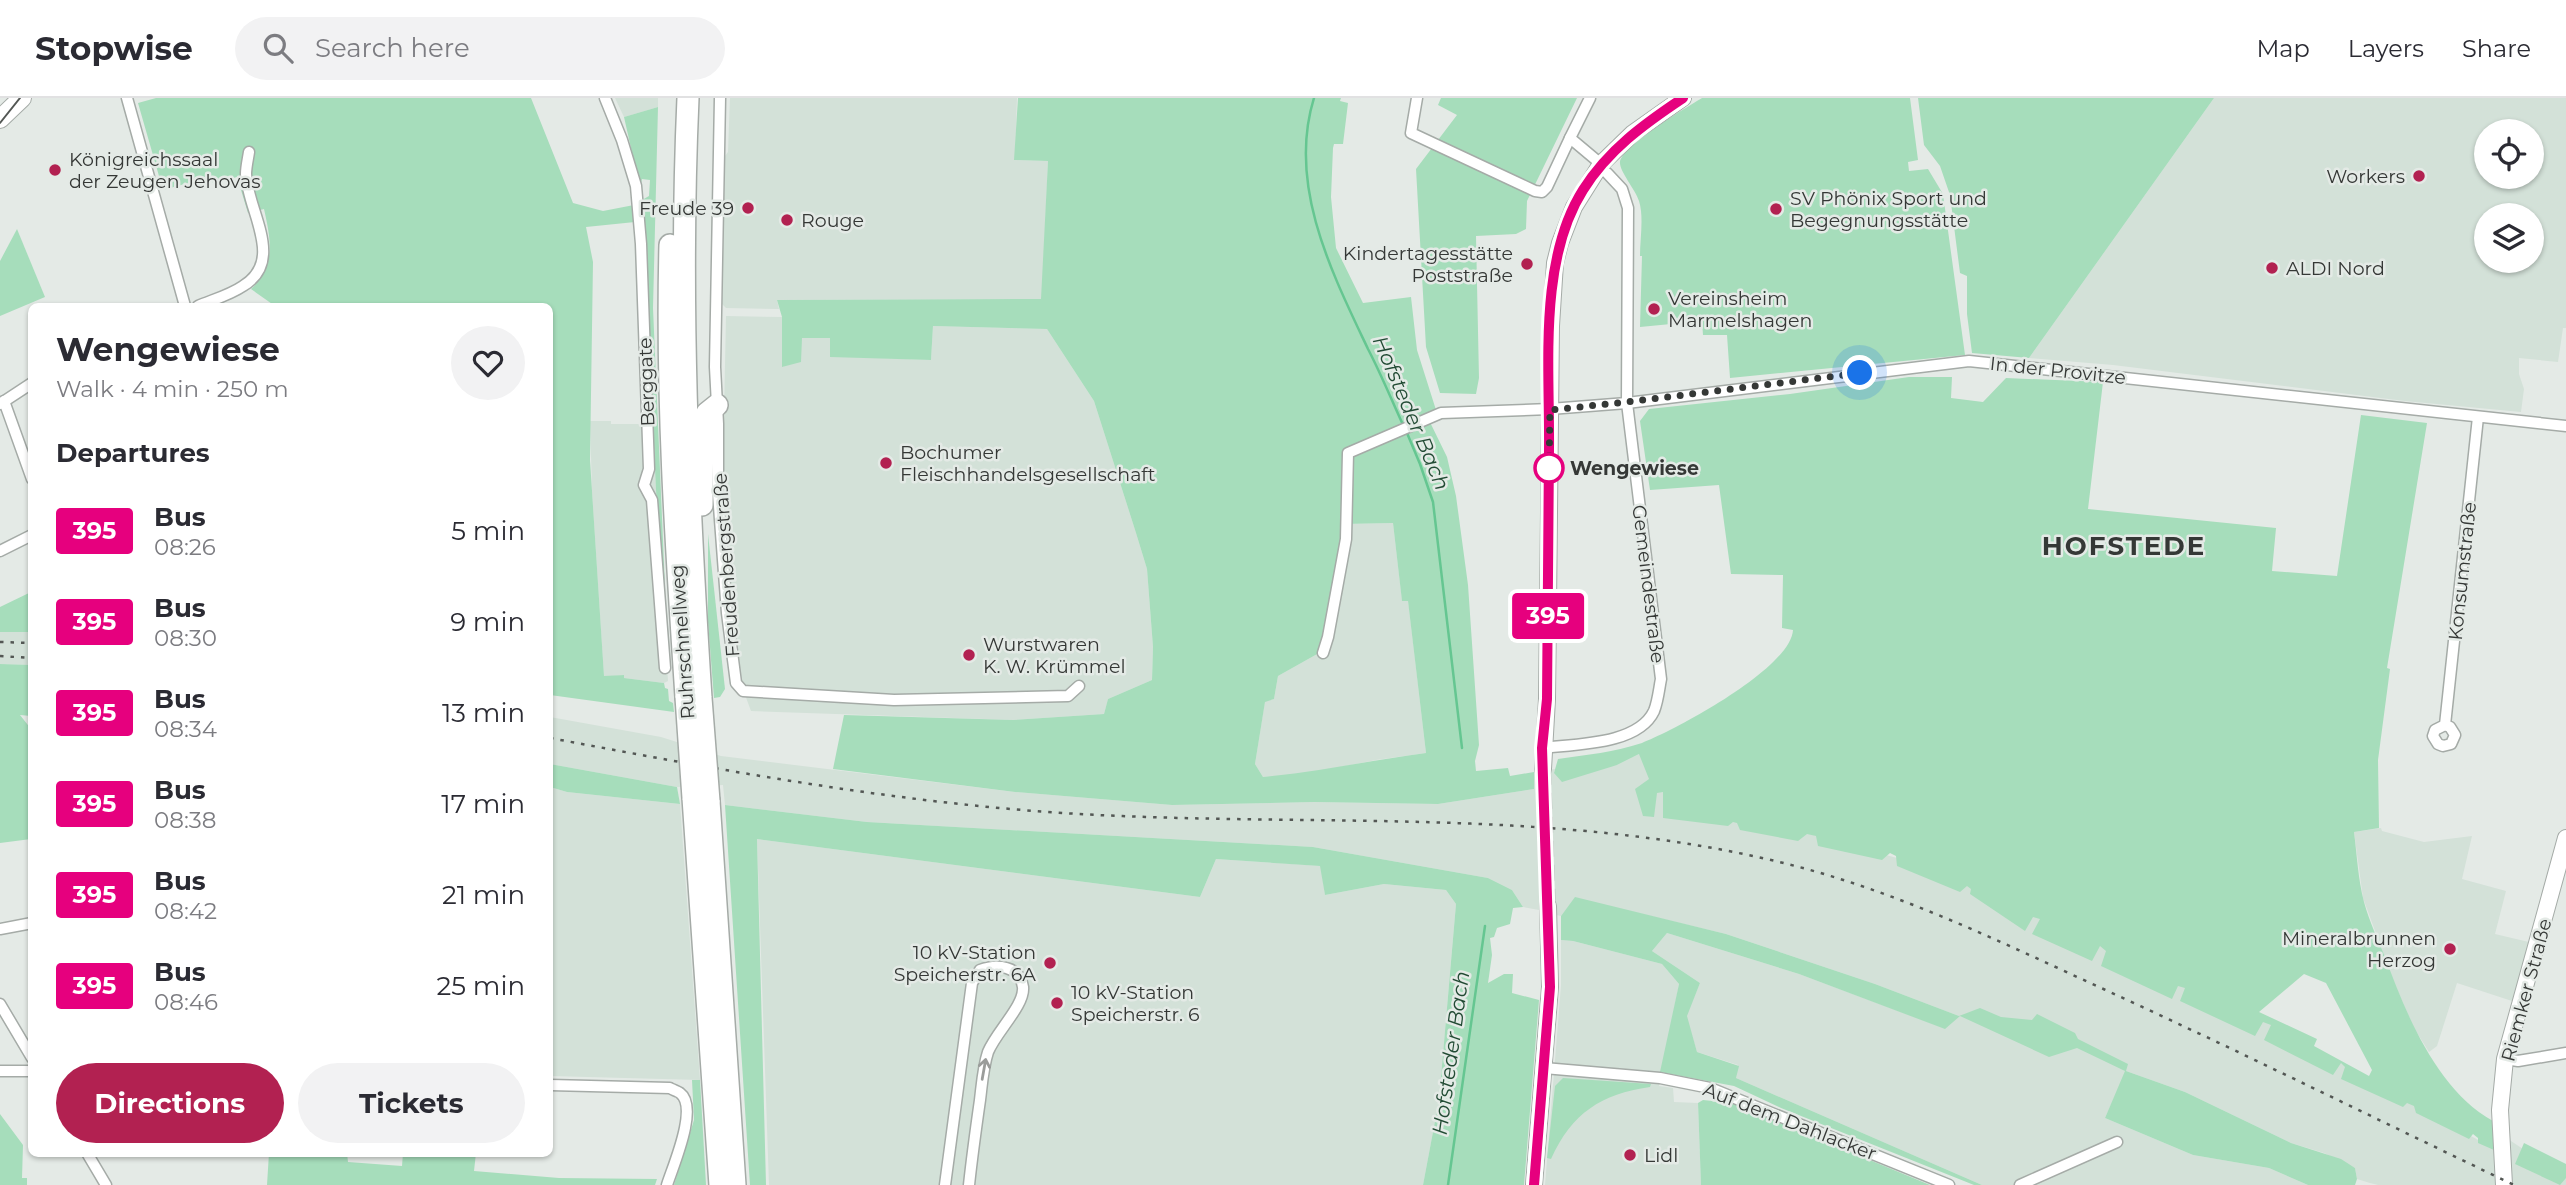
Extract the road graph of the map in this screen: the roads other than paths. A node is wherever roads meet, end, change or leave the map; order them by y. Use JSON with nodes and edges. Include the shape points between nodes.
{"nodes":[{"id":1,"x":22,"y":98,"type":"edge"},
{"id":2,"x":127,"y":98,"type":"edge"},
{"id":3,"x":605,"y":98,"type":"edge"},
{"id":4,"x":675,"y":98,"type":"edge"},
{"id":5,"x":688,"y":98,"type":"edge"},
{"id":6,"x":720,"y":98,"type":"edge"},
{"id":7,"x":1417,"y":98,"type":"edge"},
{"id":8,"x":1590,"y":98,"type":"edge"},
{"id":9,"x":1683,"y":98,"type":"edge"},
{"id":10,"x":5,"y":109,"type":"edge"},
{"id":11,"x":1570,"y":138,"type":"junction"},
{"id":12,"x":249,"y":152,"type":"dead end"},
{"id":13,"x":1604,"y":168,"type":"junction"},
{"id":14,"x":184,"y":303,"type":"edge"},
{"id":15,"x":205,"y":303,"type":"edge"},
{"id":16,"x":28,"y":386,"type":"edge"},
{"id":17,"x":2,"y":402,"type":"edge"},
{"id":18,"x":1627,"y":402,"type":"junction"},
{"id":19,"x":717,"y":405,"type":"junction"},
{"id":20,"x":1550,"y":410,"type":"junction"},
{"id":21,"x":2478,"y":417,"type":"junction"},
{"id":22,"x":2566,"y":426,"type":"edge"},
{"id":23,"x":28,"y":469,"type":"edge"},
{"id":24,"x":28,"y":537,"type":"edge"},
{"id":25,"x":0,"y":551,"type":"edge"},
{"id":26,"x":698,"y":647,"type":"junction"},
{"id":27,"x":1323,"y":653,"type":"dead end"},
{"id":28,"x":665,"y":668,"type":"dead end"},
{"id":29,"x":1079,"y":686,"type":"dead end"},
{"id":30,"x":693,"y":698,"type":"junction"},
{"id":31,"x":2445,"y":725,"type":"dead end"},
{"id":32,"x":1542,"y":748,"type":"junction"},
{"id":33,"x":1543,"y":769,"type":"tunnel mouth"},
{"id":34,"x":701,"y":799,"type":"junction"},
{"id":35,"x":2566,"y":838,"type":"edge"},
{"id":36,"x":1548,"y":906,"type":"tunnel mouth"},
{"id":37,"x":28,"y":924,"type":"edge"},
{"id":38,"x":0,"y":929,"type":"edge"},
{"id":39,"x":0,"y":1004,"type":"edge"},
{"id":40,"x":28,"y":1051,"type":"edge"},
{"id":41,"x":2566,"y":1053,"type":"edge"},
{"id":42,"x":2505,"y":1059,"type":"junction"},
{"id":43,"x":1544,"y":1068,"type":"junction"},
{"id":44,"x":0,"y":1071,"type":"edge"},
{"id":45,"x":28,"y":1071,"type":"edge"},
{"id":46,"x":553,"y":1085,"type":"edge"},
{"id":47,"x":955,"y":1111,"type":"junction"},
{"id":48,"x":978,"y":1114,"type":"junction"},
{"id":49,"x":2117,"y":1142,"type":"dead end"},
{"id":50,"x":89,"y":1157,"type":"edge"},
{"id":51,"x":106,"y":1185,"type":"edge"},
{"id":52,"x":667,"y":1185,"type":"edge"},
{"id":53,"x":720,"y":1185,"type":"edge"},
{"id":54,"x":735,"y":1185,"type":"edge"},
{"id":55,"x":946,"y":1185,"type":"edge"},
{"id":56,"x":969,"y":1185,"type":"edge"},
{"id":57,"x":1534,"y":1185,"type":"edge"},
{"id":58,"x":1949,"y":1185,"type":"edge"},
{"id":59,"x":2020,"y":1185,"type":"edge"},
{"id":60,"x":2504,"y":1185,"type":"edge"}],
"edges":[{"from":1,"to":10,"type":"main road"},
{"from":2,"to":14,"type":"street"},
{"from":3,"to":28,"type":"street","name":"Berggate","via":[[630,163],[637,196],[649,468],[645,485],[652,500]]},
{"from":4,"to":30,"type":"highway","name":"Ruhrschnellweg","via":[[669,295],[673,498]]},
{"from":5,"to":26,"type":"highway","name":"Ruhrschnellweg","via":[[684,376]]},
{"from":6,"to":19,"type":"street","name":"Freudenbergstraße"},
{"from":7,"to":11,"type":"street","via":[[1411,133],[1535,191],[1547,187]]},
{"from":8,"to":11,"type":"street"},
{"from":9,"to":13,"type":"street","via":[[1633,133]]},
{"from":11,"to":13,"type":"street","name":"Gemeindestraße"},
{"from":12,"to":15,"type":"street","via":[[246,175],[262,238],[262,262],[243,286]]},
{"from":13,"to":18,"type":"street","name":"Gemeindestraße","via":[[1622,189],[1628,208]]},
{"from":13,"to":20,"type":"street","via":[[1574,207],[1555,263]]},
{"from":16,"to":17,"type":"street"},
{"from":17,"to":23,"type":"street"},
{"from":18,"to":20,"type":"street","name":"In der Provitze"},
{"from":18,"to":21,"type":"street","name":"In der Provitze","via":[[1969,361]]},
{"from":18,"to":32,"type":"street","name":"Gemeindestraße","via":[[1661,678],[1654,710],[1636,730],[1622,737]]},
{"from":19,"to":26,"type":"highway","via":[[703,421]]},
{"from":19,"to":29,"type":"street","name":"Freudenbergstraße","via":[[722,561],[736,683],[743,691],[894,700],[1068,696]]},
{"from":20,"to":27,"type":"street","via":[[1441,413],[1348,453],[1346,539]]},
{"from":20,"to":32,"type":"street","via":[[1547,699]]},
{"from":21,"to":22,"type":"street","name":"In der Provitze"},
{"from":21,"to":31,"type":"street","name":"Konsumstraße"},
{"from":24,"to":25,"type":"street"},
{"from":26,"to":30,"type":"highway","name":"Ruhrschnellweg"},
{"from":30,"to":34,"type":"highway","name":"Ruhrschnellweg","bridge":true},
{"from":32,"to":33,"type":"street"},
{"from":34,"to":53,"type":"highway","name":"Ruhrschnellweg"},
{"from":34,"to":54,"type":"highway","name":"Ruhrschnellweg"},
{"from":35,"to":42,"type":"street","name":"Riemker Straße"},
{"from":36,"to":43,"type":"street","via":[[1550,987]]},
{"from":37,"to":38,"type":"street"},
{"from":39,"to":40,"type":"street"},
{"from":41,"to":42,"type":"street"},
{"from":42,"to":60,"type":"street","name":"Riemker Straße","via":[[2500,1110]]},
{"from":43,"to":57,"type":"street"},
{"from":43,"to":58,"type":"street","name":"Auf dem Dahlacker","via":[[1660,1078],[1710,1088]]},
{"from":44,"to":45,"type":"street"},
{"from":46,"to":52,"type":"street","via":[[680,1092],[688,1112]]},
{"from":47,"to":48,"type":"street"},
{"from":48,"to":47,"type":"street","one_way":true,"via":[[987,1055],[1023,992],[1021,979],[1006,967],[980,970],[972,983]]},
{"from":47,"to":55,"type":"street"},
{"from":48,"to":56,"type":"street"},
{"from":49,"to":59,"type":"street"},
{"from":50,"to":51,"type":"street"}]}
